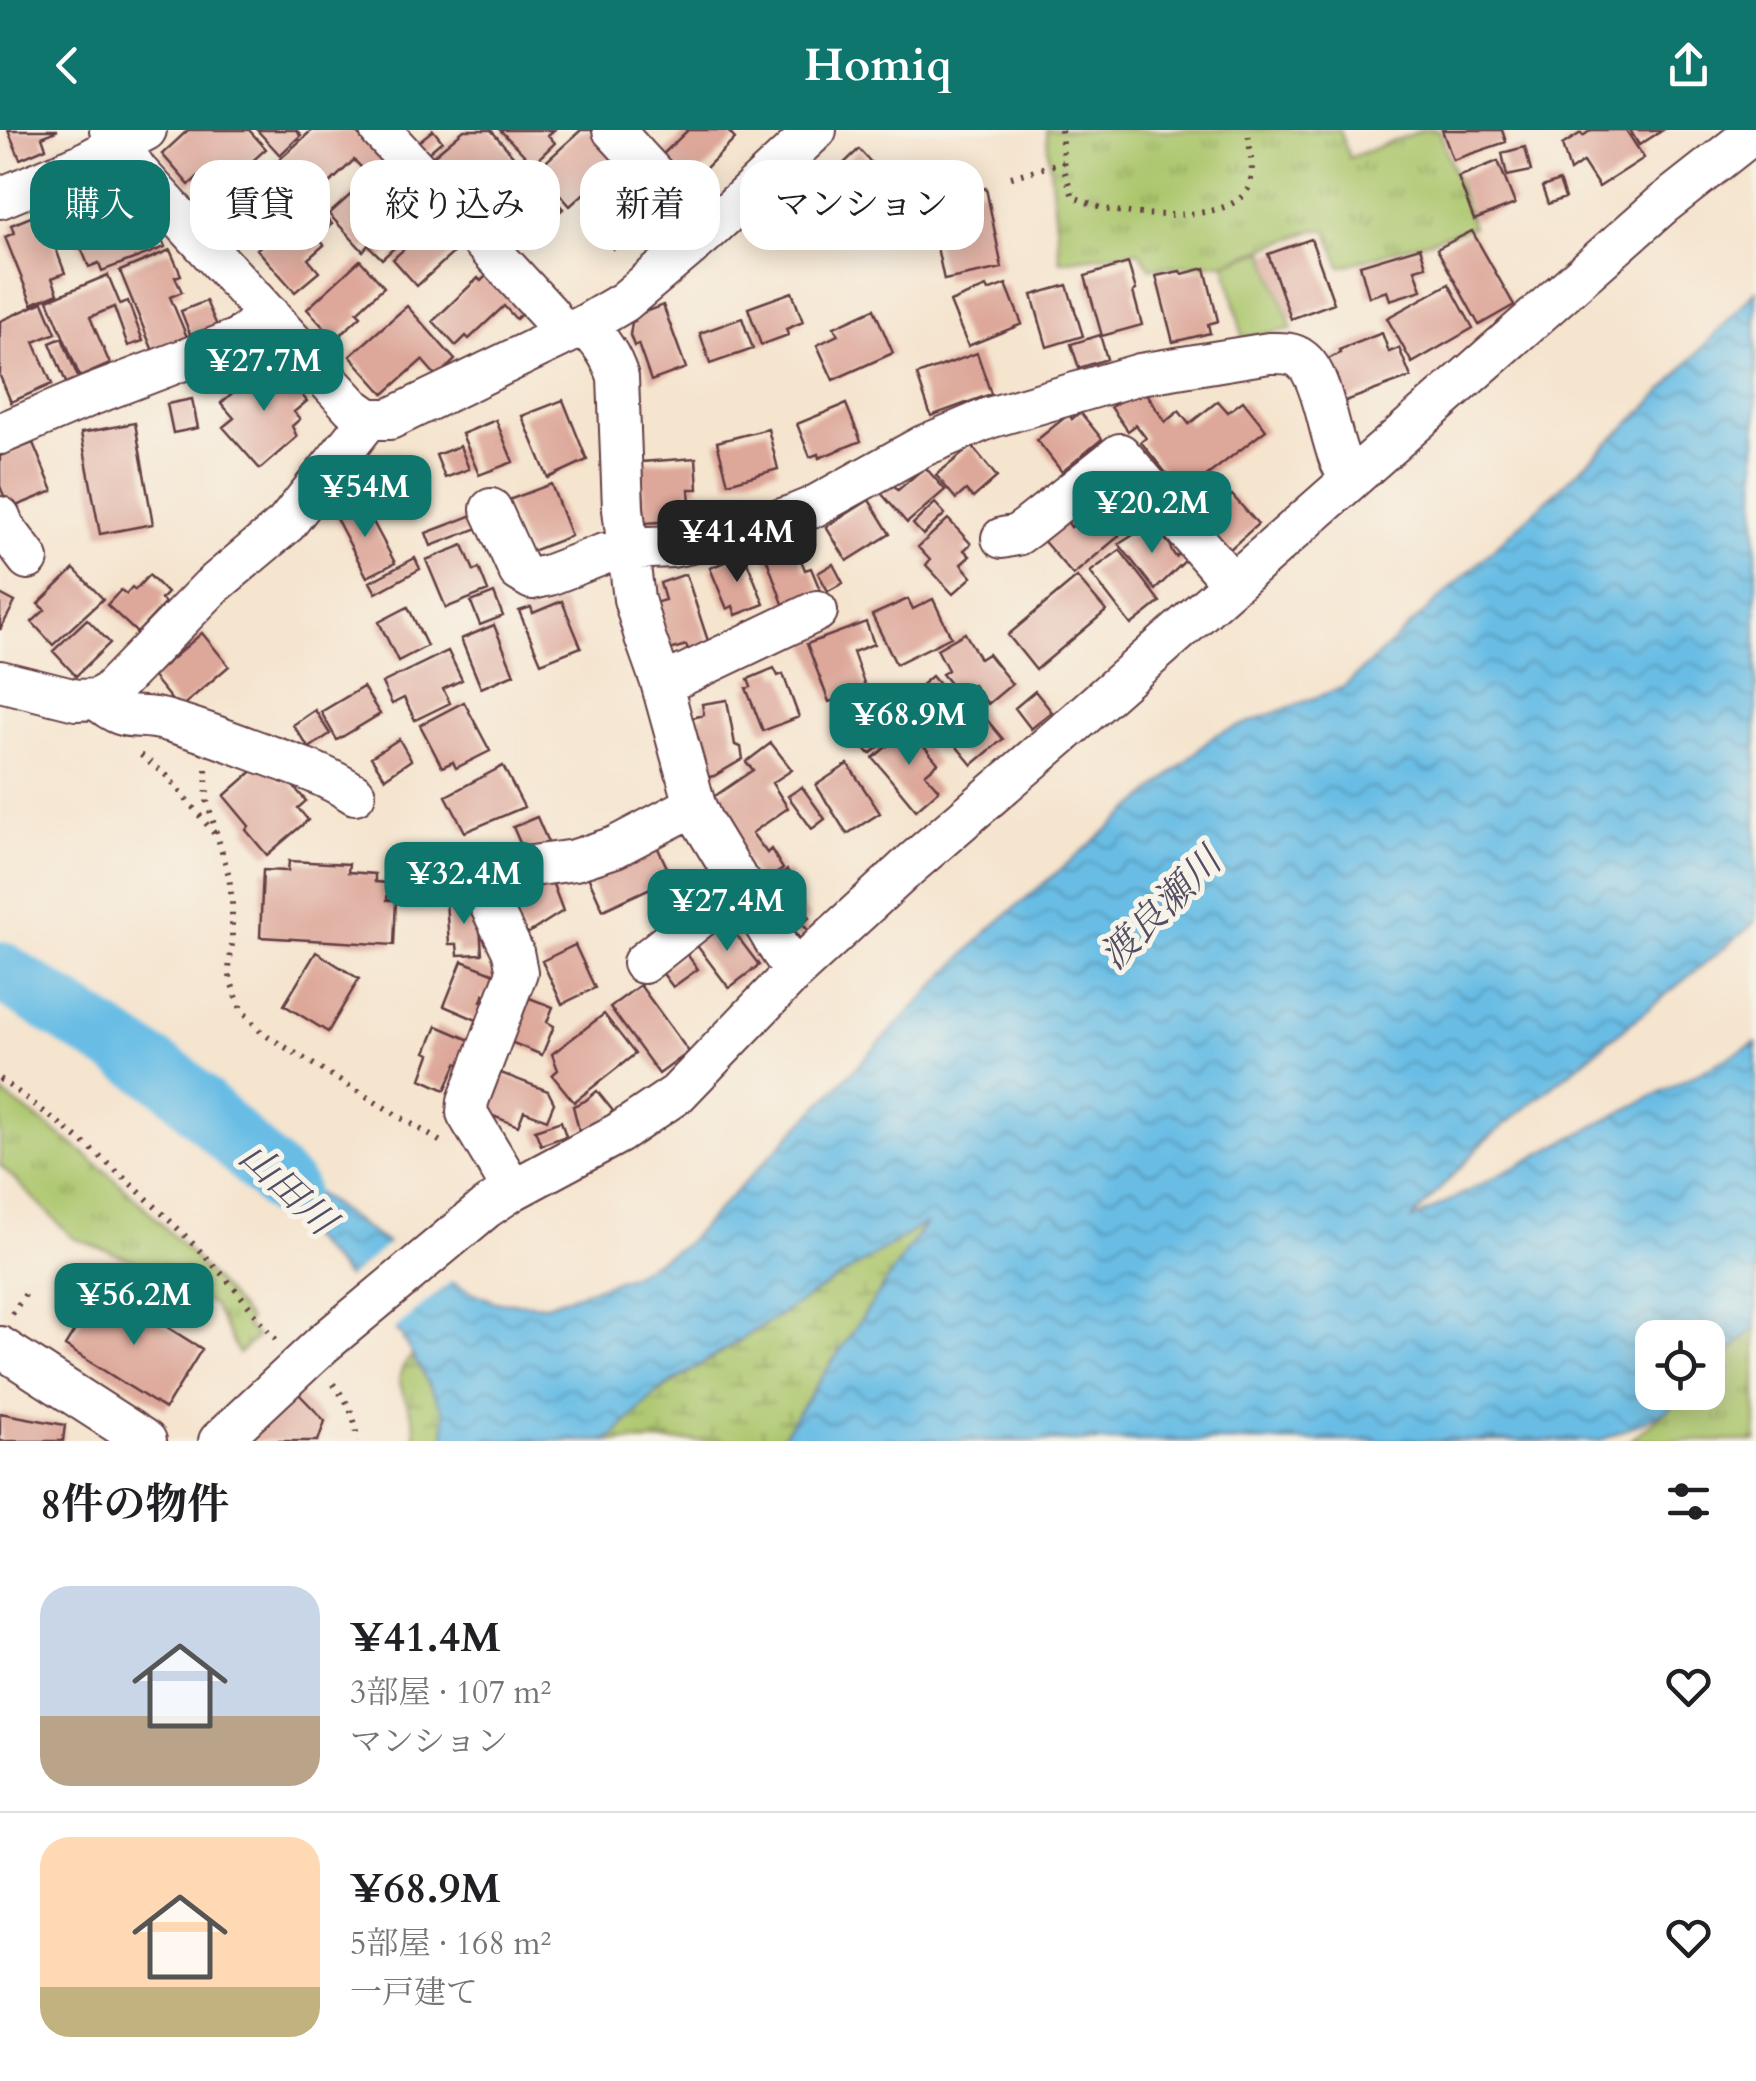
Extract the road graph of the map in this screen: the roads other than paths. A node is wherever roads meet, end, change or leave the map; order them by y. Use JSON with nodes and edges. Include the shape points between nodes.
{"nodes":[{"id":1,"x":380,"y":130,"type":"edge"},
{"id":2,"x":613,"y":130,"type":"edge"},
{"id":3,"x":816,"y":130,"type":"edge"},
{"id":4,"x":1756,"y":131,"type":"edge"},
{"id":5,"x":125,"y":135,"type":"edge"},
{"id":6,"x":641,"y":160,"type":"edge"},
{"id":7,"x":0,"y":198,"type":"edge"},
{"id":8,"x":720,"y":220,"type":"edge"},
{"id":9,"x":686,"y":250,"type":"edge"},
{"id":10,"x":268,"y":315,"type":"junction"},
{"id":11,"x":574,"y":330,"type":"junction"},
{"id":12,"x":368,"y":419,"type":"junction"},
{"id":13,"x":0,"y":434,"type":"edge"},
{"id":14,"x":1351,"y":478,"type":"junction"},
{"id":15,"x":491,"y":509,"type":"dead end"},
{"id":16,"x":0,"y":517,"type":"edge"},
{"id":17,"x":1002,"y":538,"type":"dead end"},
{"id":18,"x":628,"y":549,"type":"junction"},
{"id":19,"x":28,"y":559,"type":"dead end"},
{"id":20,"x":1232,"y":583,"type":"junction"},
{"id":21,"x":817,"y":611,"type":"dead end"},
{"id":22,"x":0,"y":682,"type":"edge"},
{"id":23,"x":661,"y":682,"type":"junction"},
{"id":24,"x":96,"y":699,"type":"junction"},
{"id":25,"x":355,"y":794,"type":"dead end"},
{"id":26,"x":695,"y":805,"type":"junction"},
{"id":27,"x":742,"y":884,"type":"junction"},
{"id":28,"x":643,"y":964,"type":"dead end"},
{"id":29,"x":795,"y":971,"type":"junction"},
{"id":30,"x":500,"y":1190,"type":"junction"},
{"id":31,"x":0,"y":1347,"type":"edge"},
{"id":32,"x":146,"y":1441,"type":"edge"},
{"id":33,"x":219,"y":1441,"type":"edge"}],
"edges":[{"from":1,"to":11,"type":"street","via":[[549,314]]},
{"from":2,"to":6,"type":"street"},
{"from":3,"to":8,"type":"street"},
{"from":4,"to":14,"type":"street"},
{"from":5,"to":7,"type":"street","via":[[82,164]]},
{"from":5,"to":10,"type":"street","via":[[137,171]]},
{"from":9,"to":11,"type":"street","via":[[624,302]]},
{"from":10,"to":12,"type":"street"},
{"from":10,"to":13,"type":"street","via":[[238,339]]},
{"from":11,"to":12,"type":"street","via":[[390,418]]},
{"from":11,"to":18,"type":"street","via":[[601,342],[618,377]]},
{"from":12,"to":24,"type":"street","via":[[286,524]]},
{"from":14,"to":18,"type":"street","via":[[1304,360],[1269,353],[1140,374],[989,418],[791,516],[672,547]]},
{"from":14,"to":20,"type":"street"},
{"from":15,"to":18,"type":"street","via":[[520,571],[532,579]]},
{"from":16,"to":19,"type":"street"},
{"from":17,"to":20,"type":"street","via":[[1027,528],[1120,454]]},
{"from":18,"to":23,"type":"street","via":[[634,599]]},
{"from":20,"to":29,"type":"street"},
{"from":21,"to":23,"type":"street"},
{"from":22,"to":24,"type":"street","via":[[70,700]]},
{"from":23,"to":26,"type":"street"},
{"from":24,"to":25,"type":"street","via":[[126,718],[162,719],[206,733],[331,778]]},
{"from":26,"to":27,"type":"street"},
{"from":26,"to":30,"type":"street","via":[[614,848],[475,874],[517,972],[467,1113]]},
{"from":27,"to":28,"type":"street"},
{"from":27,"to":29,"type":"street"},
{"from":29,"to":30,"type":"street","via":[[677,1094],[602,1143]]},
{"from":30,"to":33,"type":"street","via":[[326,1360]]},
{"from":31,"to":32,"type":"street"}]}
